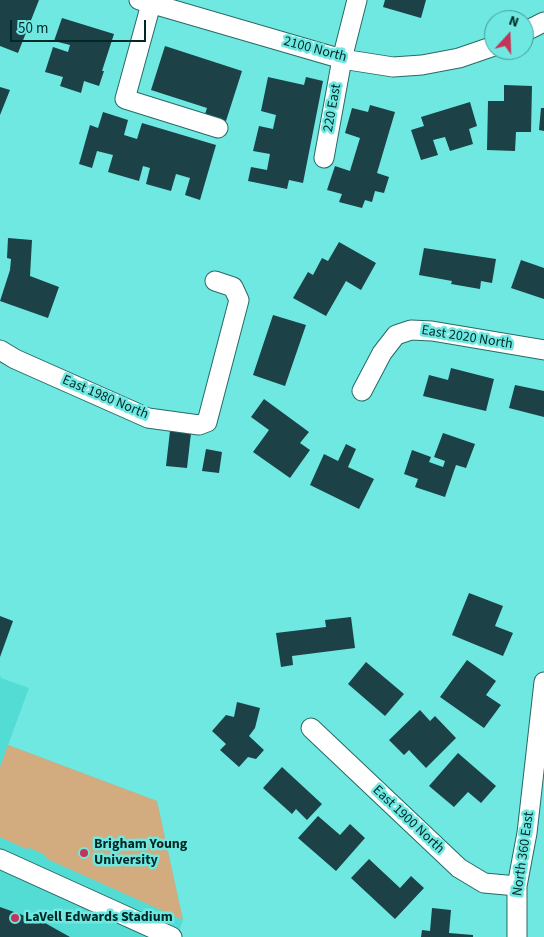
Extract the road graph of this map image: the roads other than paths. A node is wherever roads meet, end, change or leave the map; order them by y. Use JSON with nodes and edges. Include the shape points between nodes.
{"nodes":[{"id":1,"x":357,"y":0,"type":"edge"},
{"id":2,"x":145,"y":2,"type":"edge"},
{"id":3,"x":484,"y":49,"type":"edge"},
{"id":4,"x":342,"y":59,"type":"junction"},
{"id":5,"x":218,"y":128,"type":"dead end"},
{"id":6,"x":324,"y":158,"type":"dead end"},
{"id":7,"x":215,"y":281,"type":"dead end"},
{"id":8,"x":0,"y":350,"type":"edge"},
{"id":9,"x":544,"y":350,"type":"edge"},
{"id":10,"x":362,"y":391,"type":"dead end"},
{"id":11,"x":544,"y":682,"type":"edge"},
{"id":12,"x":311,"y":728,"type":"dead end"},
{"id":13,"x":0,"y":860,"type":"edge"},
{"id":14,"x":517,"y":886,"type":"junction"},
{"id":15,"x":172,"y":937,"type":"edge"},
{"id":16,"x":517,"y":937,"type":"edge"}],
"edges":[{"from":1,"to":4,"type":"street","name":"220 East"},
{"from":2,"to":4,"type":"street","name":"2100 North"},
{"from":2,"to":5,"type":"street","via":[[125,99]]},
{"from":3,"to":4,"type":"street","name":"2100 North","via":[[459,58],[393,67]]},
{"from":4,"to":6,"type":"street","name":"220 East"},
{"from":7,"to":8,"type":"street","name":"East 1980 North","via":[[233,287],[239,300],[207,422],[198,424],[148,418]]},
{"from":9,"to":10,"type":"street","name":"East 2020 North","via":[[411,330],[396,335],[382,353]]},
{"from":11,"to":14,"type":"street","name":"North 360 East","via":[[527,833]]},
{"from":12,"to":14,"type":"street","name":"East 1900 North","via":[[459,868],[484,883]]},
{"from":13,"to":15,"type":"street"},
{"from":14,"to":16,"type":"street","name":"North 360 East"}]}
